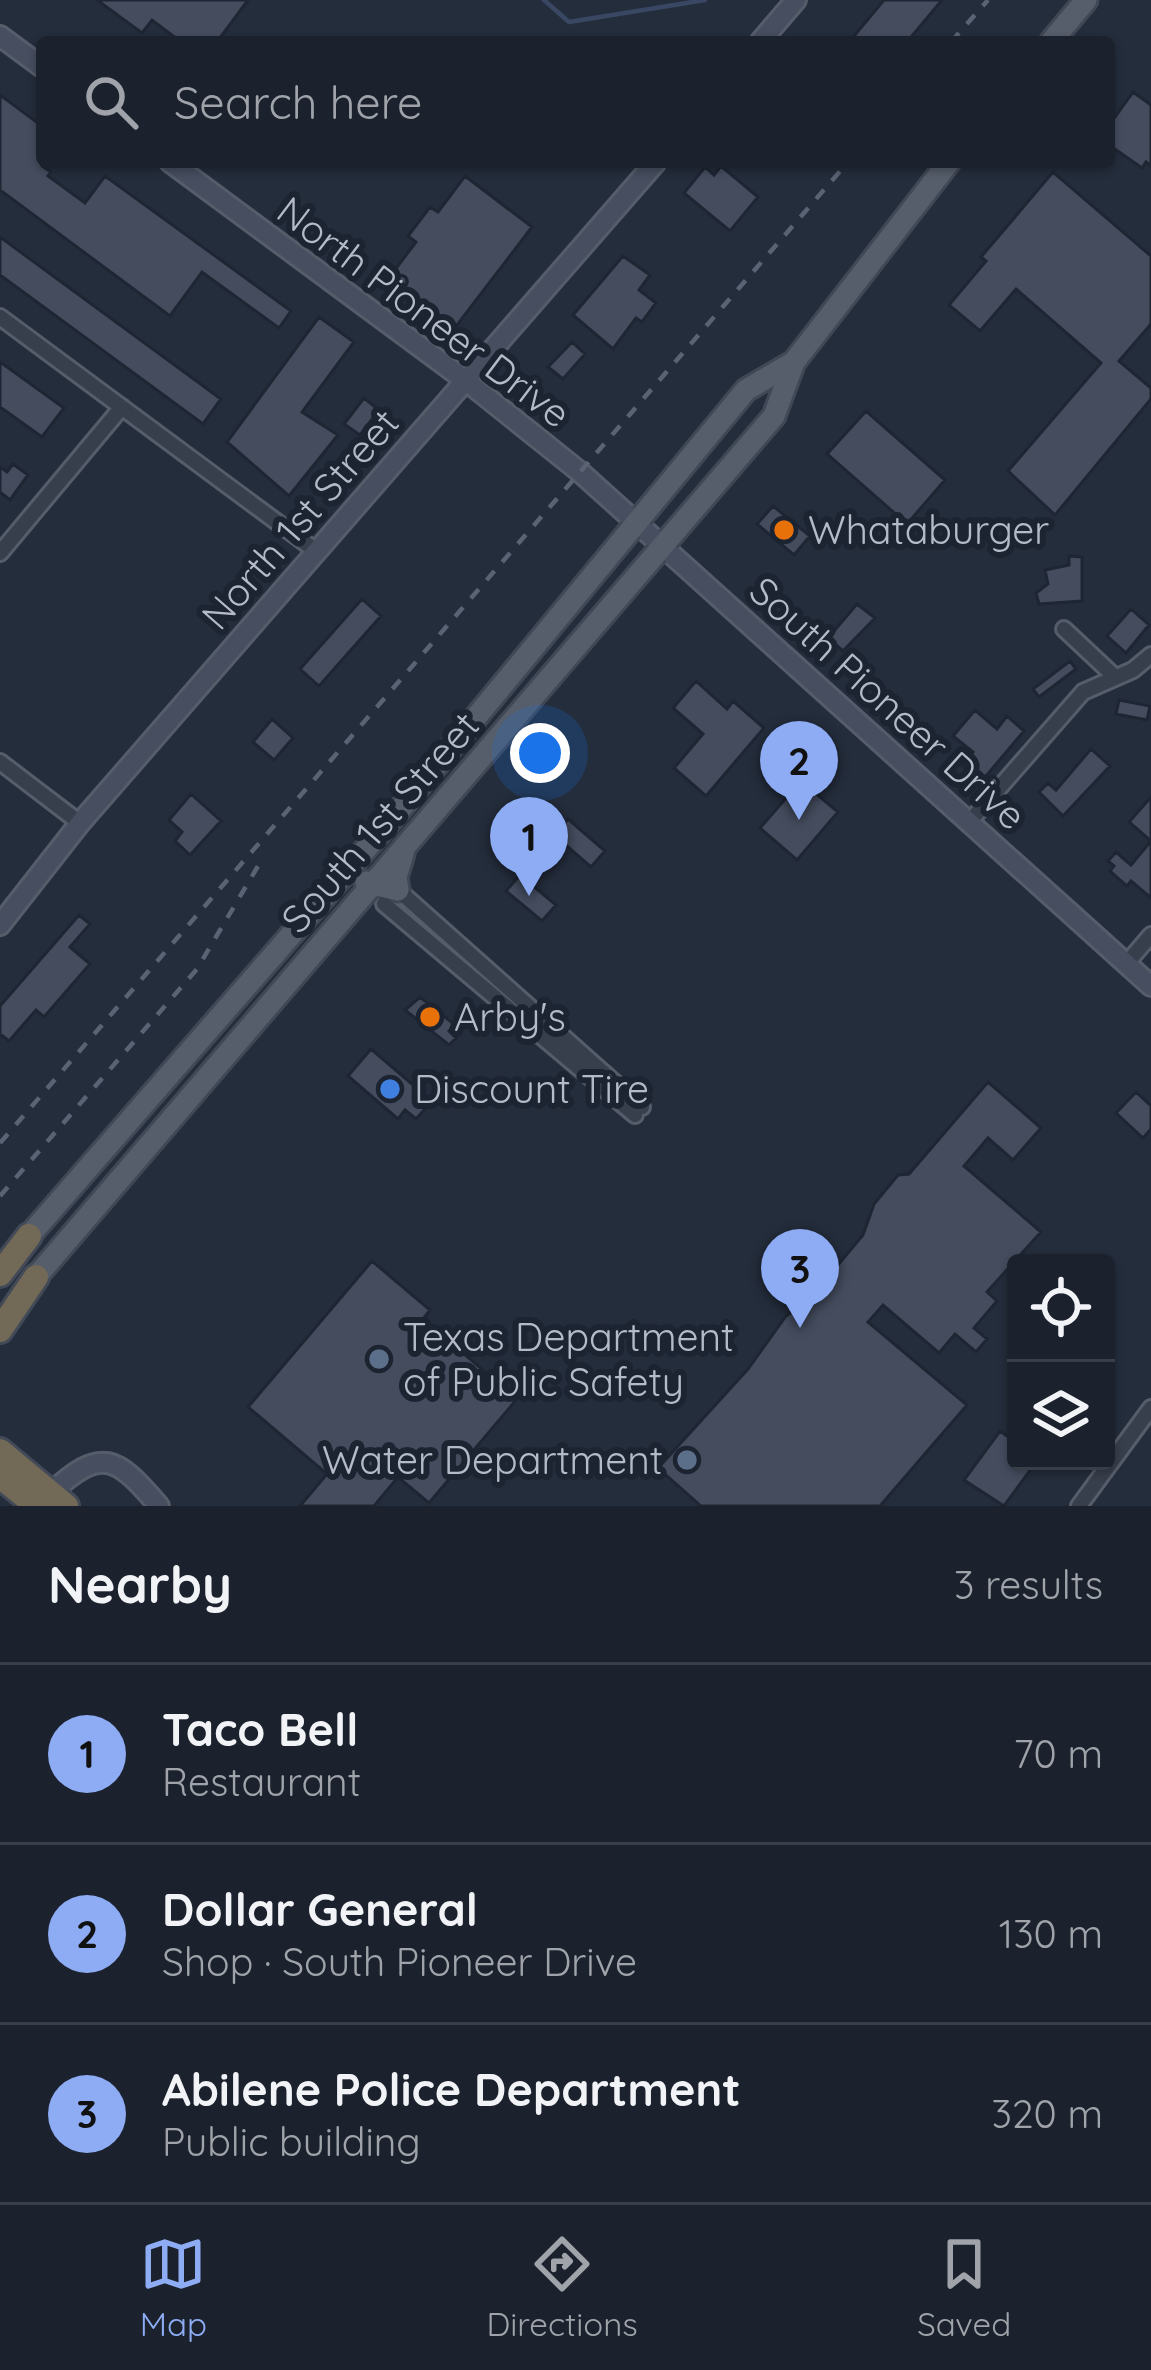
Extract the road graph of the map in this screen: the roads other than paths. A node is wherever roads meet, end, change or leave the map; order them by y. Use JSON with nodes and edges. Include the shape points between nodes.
{"nodes":[{"id":1,"x":796,"y":0,"type":"edge"},
{"id":2,"x":1086,"y":0,"type":"edge"},
{"id":3,"x":0,"y":36,"type":"edge"},
{"id":4,"x":765,"y":36,"type":"edge"},
{"id":5,"x":1056,"y":36,"type":"edge"},
{"id":6,"x":36,"y":63,"type":"edge"},
{"id":7,"x":178,"y":168,"type":"edge"},
{"id":8,"x":651,"y":168,"type":"edge"},
{"id":9,"x":944,"y":168,"type":"edge"},
{"id":10,"x":0,"y":316,"type":"edge"},
{"id":11,"x":794,"y":362,"type":"junction"},
{"id":12,"x":465,"y":380,"type":"junction"},
{"id":13,"x":122,"y":407,"type":"junction"},
{"id":14,"x":580,"y":472,"type":"joint"},
{"id":15,"x":639,"y":524,"type":"junction"},
{"id":16,"x":2,"y":547,"type":"edge"},
{"id":17,"x":665,"y":548,"type":"junction"},
{"id":18,"x":316,"y":551,"type":"junction"},
{"id":19,"x":1064,"y":629,"type":"dead end"},
{"id":20,"x":1151,"y":655,"type":"edge"},
{"id":21,"x":1113,"y":675,"type":"junction"},
{"id":22,"x":0,"y":762,"type":"edge"},
{"id":23,"x":971,"y":820,"type":"junction"},
{"id":24,"x":80,"y":823,"type":"junction"},
{"id":25,"x":374,"y":840,"type":"junction"},
{"id":26,"x":335,"y":885,"type":"junction"},
{"id":27,"x":380,"y":889,"type":"junction"},
{"id":28,"x":0,"y":925,"type":"edge"},
{"id":29,"x":1151,"y":934,"type":"edge"},
{"id":30,"x":1126,"y":964,"type":"junction"},
{"id":31,"x":1151,"y":986,"type":"edge"},
{"id":32,"x":638,"y":1111,"type":"dead end"},
{"id":33,"x":29,"y":1237,"type":"joint"},
{"id":34,"x":0,"y":1271,"type":"edge"},
{"id":35,"x":36,"y":1277,"type":"junction"},
{"id":36,"x":0,"y":1318,"type":"edge"},
{"id":37,"x":0,"y":1330,"type":"edge"},
{"id":38,"x":1151,"y":1408,"type":"edge"},
{"id":39,"x":1,"y":1465,"type":"edge"},
{"id":40,"x":48,"y":1503,"type":"edge"},
{"id":41,"x":159,"y":1506,"type":"edge"},
{"id":42,"x":1079,"y":1506,"type":"edge"}],
"edges":[{"from":1,"to":4,"type":"street"},
{"from":2,"to":5,"type":"main road"},
{"from":3,"to":6,"type":"street"},
{"from":7,"to":12,"type":"street","name":"North Pioneer Drive"},
{"from":8,"to":12,"type":"street","name":"North 1st Street"},
{"from":9,"to":11,"type":"main road","name":"South 1st Street"},
{"from":10,"to":13,"type":"street"},
{"from":11,"to":15,"type":"main road","name":"South 1st Street","via":[[746,390]]},
{"from":11,"to":17,"type":"main road","name":"South 1st Street","via":[[779,410]]},
{"from":12,"to":14,"type":"street","name":"North Pioneer Drive"},
{"from":12,"to":18,"type":"street","name":"North 1st Street"},
{"from":13,"to":16,"type":"street"},
{"from":13,"to":18,"type":"street"},
{"from":14,"to":15,"type":"street","name":"South Pioneer Drive"},
{"from":15,"to":17,"type":"street","name":"South Pioneer Drive"},
{"from":15,"to":25,"type":"main road","name":"South 1st Street"},
{"from":17,"to":23,"type":"street","name":"South Pioneer Drive"},
{"from":17,"to":27,"type":"main road","name":"South 1st Street","via":[[407,845]]},
{"from":18,"to":24,"type":"street","name":"North 1st Street"},
{"from":19,"to":21,"type":"street"},
{"from":20,"to":21,"type":"street"},
{"from":21,"to":23,"type":"street","via":[[1084,692]]},
{"from":22,"to":24,"type":"street"},
{"from":23,"to":30,"type":"street","name":"South Pioneer Drive"},
{"from":24,"to":28,"type":"street","name":"North 1st Street"},
{"from":25,"to":26,"type":"main road","name":"South 1st Street"},
{"from":25,"to":27,"type":"main road","via":[[368,860]]},
{"from":26,"to":27,"type":"main road"},
{"from":26,"to":33,"type":"main road","name":"South 1st Street"},
{"from":27,"to":32,"type":"street"},
{"from":27,"to":35,"type":"main road","name":"South 1st Street","via":[[333,930]]},
{"from":29,"to":30,"type":"street"},
{"from":30,"to":31,"type":"street","name":"South Pioneer Drive"},
{"from":33,"to":34,"type":"highway"},
{"from":35,"to":36,"type":"highway","name":"South 1st Street"},
{"from":35,"to":37,"type":"highway"},
{"from":38,"to":42,"type":"street"},
{"from":39,"to":40,"type":"highway"},
{"from":40,"to":41,"type":"street","via":[[85,1463],[101,1460],[126,1472]]}]}
